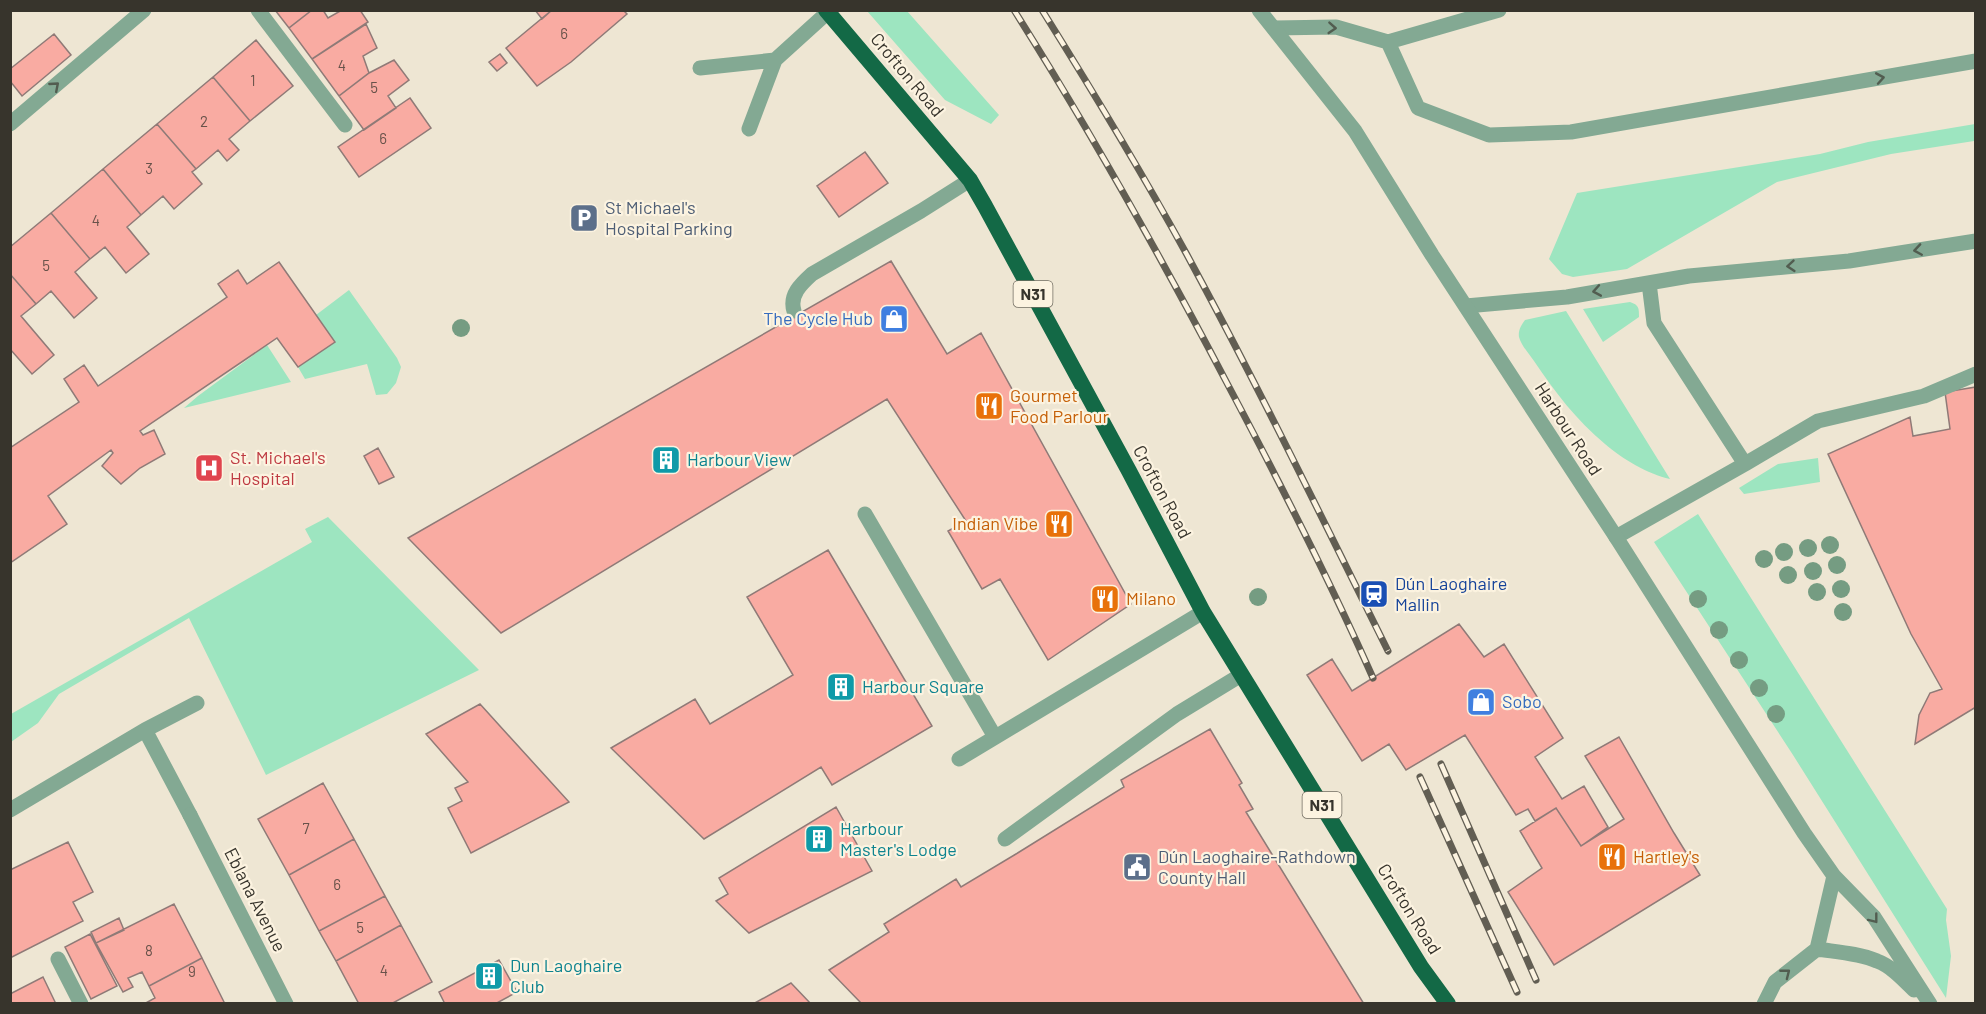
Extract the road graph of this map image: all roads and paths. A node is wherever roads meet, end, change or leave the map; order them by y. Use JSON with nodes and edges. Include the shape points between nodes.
{"nodes":[{"id":1,"x":144,"y":10,"type":"edge"},
{"id":2,"x":258,"y":10,"type":"edge"},
{"id":3,"x":1258,"y":10,"type":"edge"},
{"id":4,"x":1499,"y":10,"type":"edge"},
{"id":5,"x":827,"y":11,"type":"edge"},
{"id":6,"x":1274,"y":28,"type":"junction"},
{"id":7,"x":1388,"y":42,"type":"junction"},
{"id":8,"x":775,"y":60,"type":"junction"},
{"id":9,"x":1976,"y":61,"type":"edge"},
{"id":10,"x":700,"y":68,"type":"dead end"},
{"id":11,"x":10,"y":124,"type":"edge"},
{"id":12,"x":345,"y":125,"type":"dead end"},
{"id":13,"x":749,"y":129,"type":"dead end"},
{"id":14,"x":970,"y":180,"type":"junction"},
{"id":15,"x":1976,"y":241,"type":"edge"},
{"id":16,"x":1649,"y":283,"type":"junction"},
{"id":17,"x":1466,"y":306,"type":"junction"},
{"id":18,"x":794,"y":311,"type":"dead end"},
{"id":19,"x":1976,"y":374,"type":"edge"},
{"id":20,"x":1745,"y":464,"type":"junction"},
{"id":21,"x":865,"y":514,"type":"dead end"},
{"id":22,"x":1616,"y":537,"type":"junction"},
{"id":23,"x":1203,"y":612,"type":"junction"},
{"id":24,"x":1241,"y":675,"type":"junction"},
{"id":25,"x":197,"y":703,"type":"dead end"},
{"id":26,"x":145,"y":730,"type":"junction"},
{"id":27,"x":995,"y":737,"type":"junction"},
{"id":28,"x":959,"y":759,"type":"dead end"},
{"id":29,"x":10,"y":810,"type":"edge"},
{"id":30,"x":1005,"y":839,"type":"dead end"},
{"id":31,"x":1834,"y":876,"type":"junction"},
{"id":32,"x":1817,"y":950,"type":"junction"},
{"id":33,"x":58,"y":959,"type":"dead end"},
{"id":34,"x":81,"y":1004,"type":"edge"},
{"id":35,"x":286,"y":1004,"type":"edge"},
{"id":36,"x":1448,"y":1004,"type":"edge"},
{"id":37,"x":1764,"y":1004,"type":"edge"},
{"id":38,"x":1929,"y":1004,"type":"edge"}],
"edges":[{"from":11,"to":1,"type":"street","one_way":true},
{"from":2,"to":12,"type":"street"},
{"from":3,"to":6,"type":"street","name":"Harbour Road"},
{"from":4,"to":7,"type":"street"},
{"from":5,"to":8,"type":"street"},
{"from":5,"to":14,"type":"highway","name":"Crofton Road","number":"N31"},
{"from":6,"to":7,"type":"street","one_way":true,"via":[[1336,27]]},
{"from":6,"to":17,"type":"street","name":"Harbour Road","via":[[1354,131]]},
{"from":7,"to":9,"type":"street","one_way":true,"via":[[1418,108],[1489,135],[1571,132]]},
{"from":8,"to":10,"type":"street"},
{"from":8,"to":13,"type":"street"},
{"from":14,"to":18,"type":"street","via":[[812,274],[794,295]]},
{"from":14,"to":23,"type":"highway","name":"Crofton Road","number":"N31"},
{"from":15,"to":16,"type":"street","one_way":true,"via":[[1849,261]]},
{"from":16,"to":17,"type":"street","one_way":true,"via":[[1567,297]]},
{"from":16,"to":20,"type":"street","via":[[1654,323]]},
{"from":17,"to":22,"type":"street","name":"Harbour Road"},
{"from":19,"to":20,"type":"street","via":[[1924,396],[1818,421]]},
{"from":20,"to":22,"type":"street"},
{"from":21,"to":27,"type":"street"},
{"from":22,"to":31,"type":"street","name":"Harbour Road"},
{"from":23,"to":24,"type":"highway","name":"Crofton Road","number":"N31"},
{"from":23,"to":27,"type":"street"},
{"from":24,"to":30,"type":"street","via":[[1177,714]]},
{"from":24,"to":36,"type":"highway","name":"Crofton Road","number":"N31","via":[[1421,967]]},
{"from":25,"to":26,"type":"street"},
{"from":26,"to":29,"type":"street"},
{"from":26,"to":35,"type":"street","name":"Eblana Avenue"},
{"from":27,"to":28,"type":"street"},
{"from":31,"to":32,"type":"street"},
{"from":31,"to":38,"type":"street","name":"Harbour Road","one_way":true,"via":[[1874,916]]},
{"from":37,"to":32,"type":"street","one_way":true,"via":[[1775,982]]},
{"from":32,"to":38,"type":"street","via":[[1878,961]]},
{"from":33,"to":34,"type":"street"}]}
